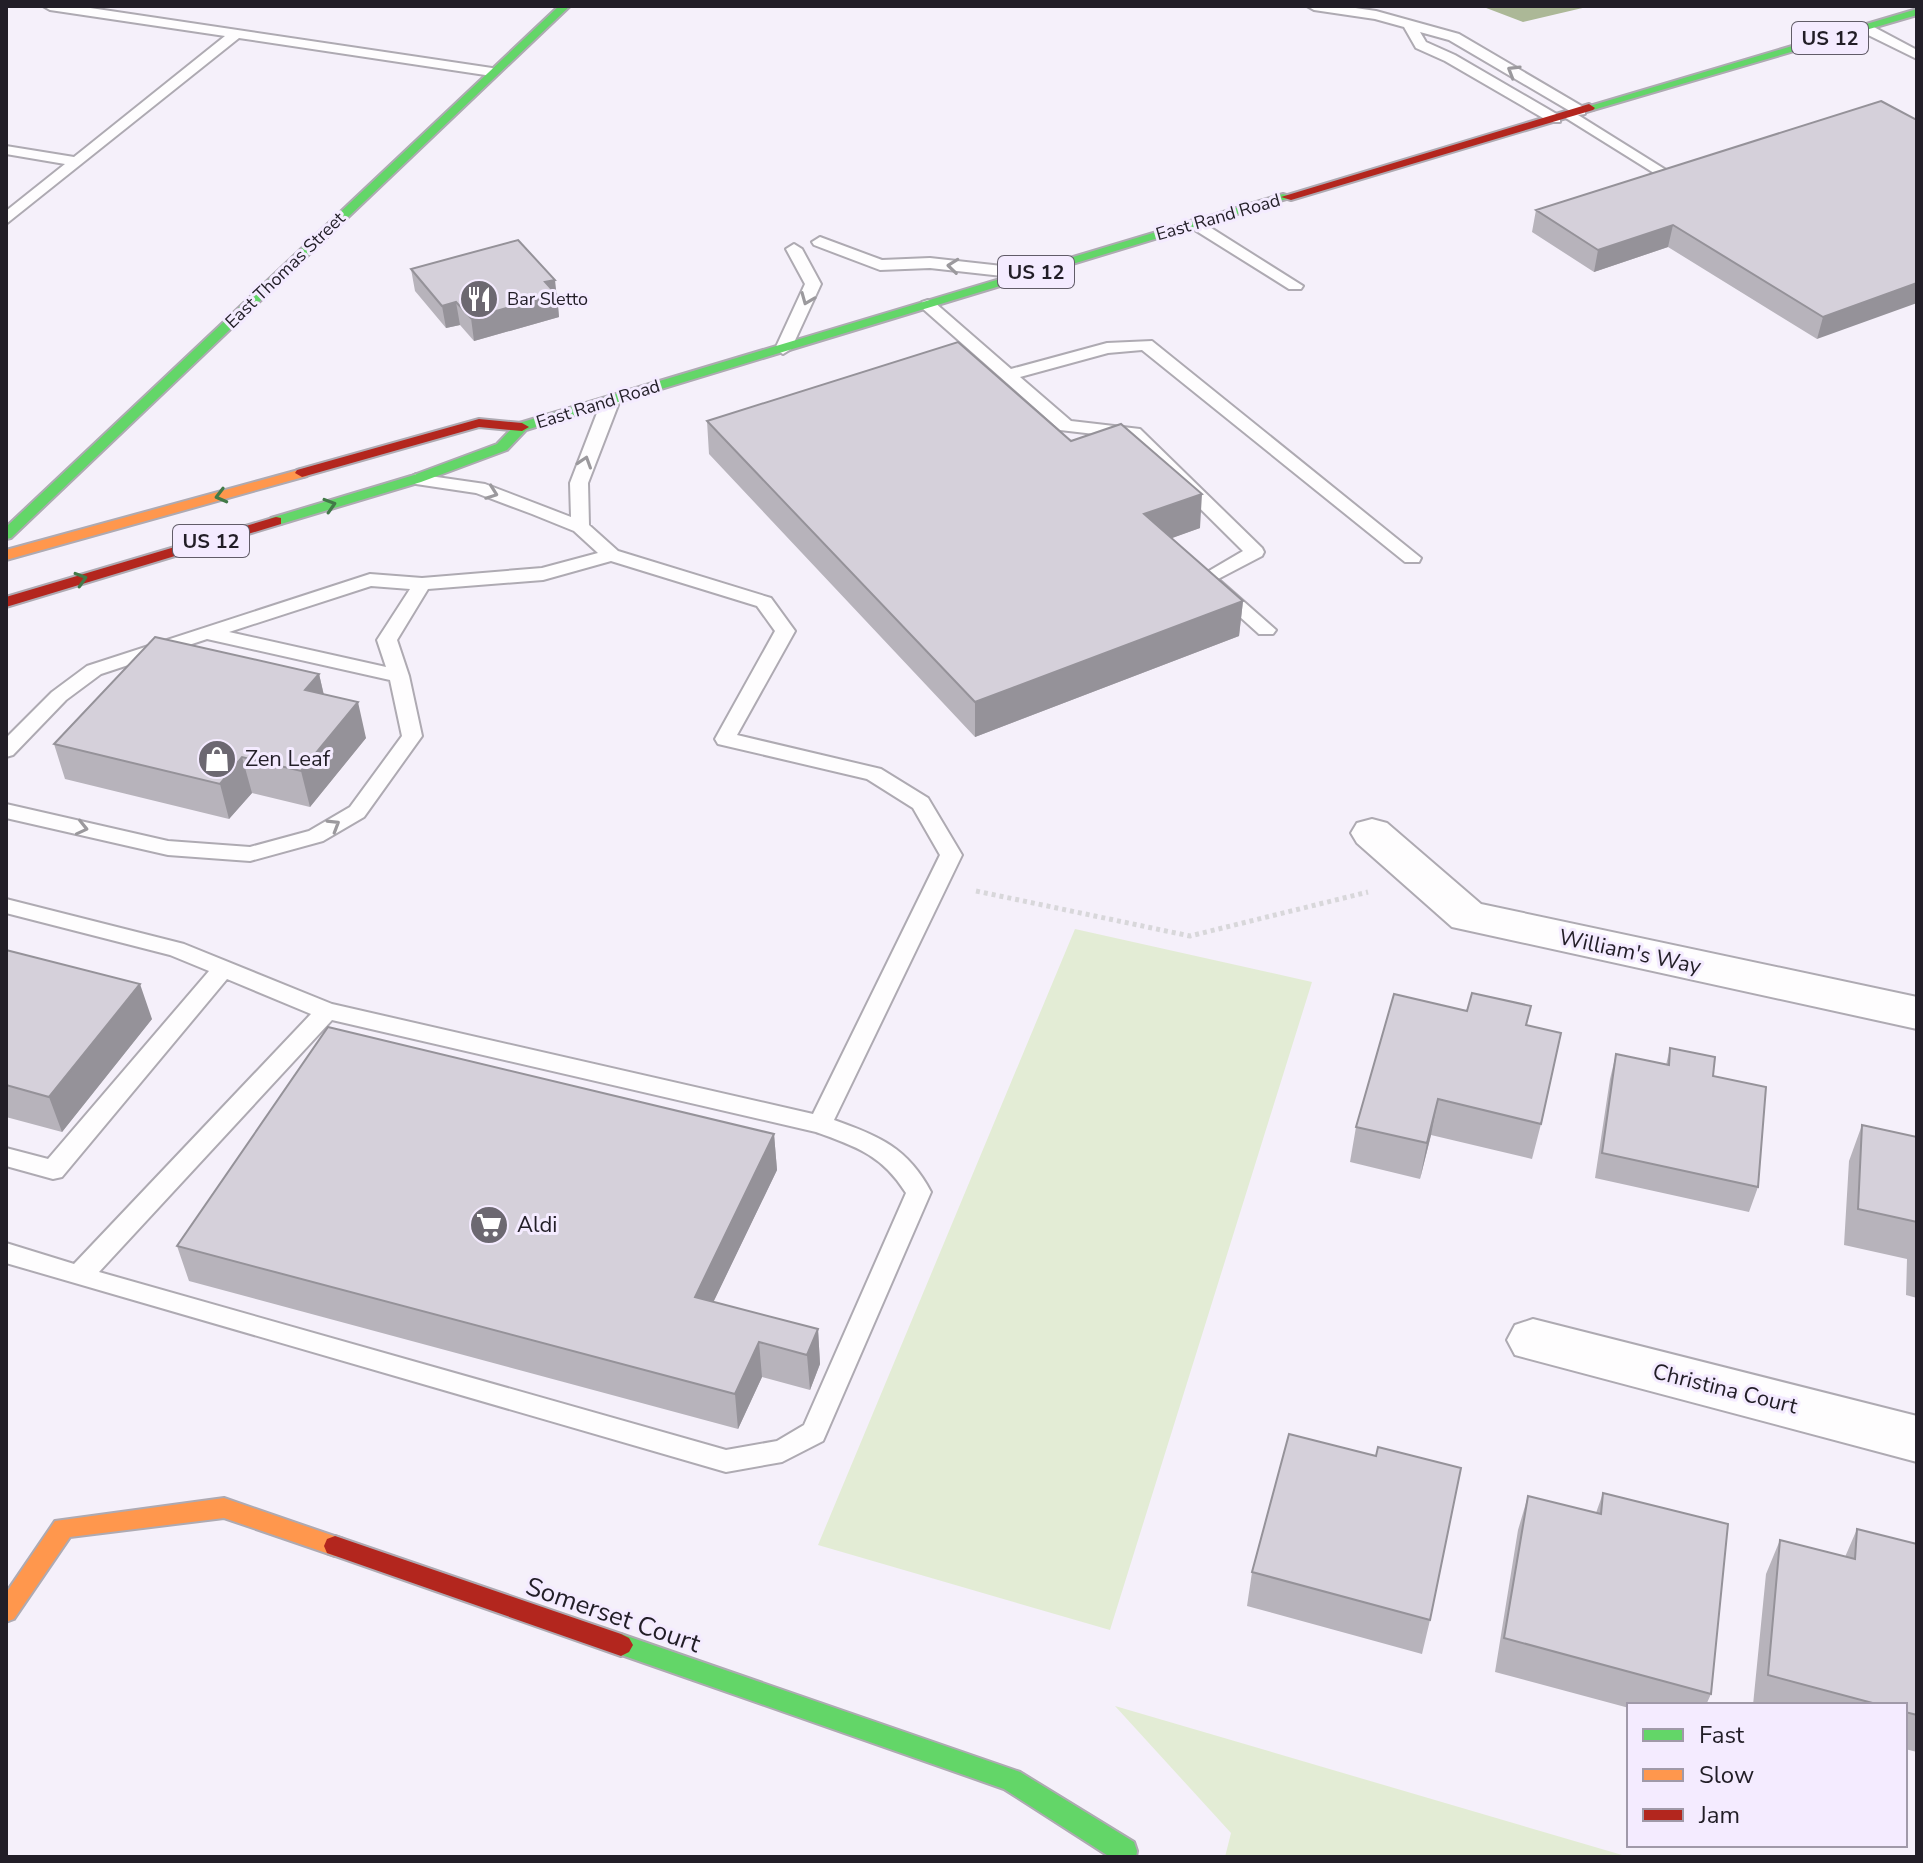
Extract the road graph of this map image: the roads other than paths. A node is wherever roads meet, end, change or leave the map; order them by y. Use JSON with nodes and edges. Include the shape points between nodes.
{"nodes":[{"id":1,"x":50,"y":6,"type":"edge"},
{"id":2,"x":565,"y":6,"type":"edge"},
{"id":3,"x":1314,"y":6,"type":"edge"},
{"id":4,"x":1917,"y":12,"type":"edge"},
{"id":5,"x":1411,"y":27,"type":"junction"},
{"id":6,"x":1865,"y":28,"type":"junction"},
{"id":7,"x":236,"y":34,"type":"junction"},
{"id":8,"x":1917,"y":55,"type":"edge"},
{"id":9,"x":492,"y":72,"type":"junction"},
{"id":10,"x":1568,"y":115,"type":"junction"},
{"id":11,"x":13,"y":151,"type":"edge"},
{"id":12,"x":76,"y":162,"type":"junction"},
{"id":13,"x":6,"y":163,"type":"edge"},
{"id":14,"x":1659,"y":170,"type":"edge"},
{"id":15,"x":6,"y":219,"type":"edge"},
{"id":16,"x":1195,"y":224,"type":"junction"},
{"id":17,"x":820,"y":242,"type":"dead end"},
{"id":18,"x":794,"y":249,"type":"dead end"},
{"id":19,"x":1030,"y":274,"type":"junction"},
{"id":20,"x":1295,"y":286,"type":"dead end"},
{"id":21,"x":928,"y":305,"type":"junction"},
{"id":22,"x":783,"y":349,"type":"junction"},
{"id":23,"x":1008,"y":375,"type":"junction"},
{"id":24,"x":611,"y":400,"type":"junction"},
{"id":25,"x":521,"y":427,"type":"junction"},
{"id":26,"x":416,"y":479,"type":"junction"},
{"id":27,"x":580,"y":527,"type":"junction"},
{"id":28,"x":6,"y":535,"type":"edge"},
{"id":29,"x":6,"y":555,"type":"edge"},
{"id":30,"x":611,"y":555,"type":"junction"},
{"id":31,"x":1412,"y":558,"type":"dead end"},
{"id":32,"x":422,"y":584,"type":"junction"},
{"id":33,"x":6,"y":602,"type":"edge"},
{"id":34,"x":1266,"y":630,"type":"dead end"},
{"id":35,"x":206,"y":633,"type":"junction"},
{"id":36,"x":399,"y":676,"type":"junction"},
{"id":37,"x":6,"y":750,"type":"edge"},
{"id":38,"x":6,"y":811,"type":"edge"},
{"id":39,"x":1372,"y":833,"type":"dead end"},
{"id":40,"x":6,"y":906,"type":"edge"},
{"id":41,"x":225,"y":967,"type":"junction"},
{"id":42,"x":327,"y":1011,"type":"junction"},
{"id":43,"x":1917,"y":1013,"type":"edge"},
{"id":44,"x":820,"y":1124,"type":"junction"},
{"id":45,"x":6,"y":1157,"type":"edge"},
{"id":46,"x":6,"y":1253,"type":"edge"},
{"id":47,"x":79,"y":1276,"type":"junction"},
{"id":48,"x":1533,"y":1340,"type":"dead end"},
{"id":49,"x":1917,"y":1439,"type":"edge"},
{"id":50,"x":6,"y":1612,"type":"edge"},
{"id":51,"x":1124,"y":1854,"type":"edge"}],
"edges":[{"from":1,"to":7,"type":"lane"},
{"from":2,"to":9,"type":"main road","name":"East Thomas Street"},
{"from":3,"to":5,"type":"lane","via":[[1376,15]]},
{"from":4,"to":6,"type":"main road","name":"East Rand Road","number":"US 12"},
{"from":10,"to":5,"type":"lane","one_way":true,"via":[[1454,37]]},
{"from":5,"to":10,"type":"lane","via":[[1421,45]]},
{"from":6,"to":8,"type":"lane"},
{"from":6,"to":10,"type":"main road","name":"East Rand Road","number":"US 12"},
{"from":7,"to":9,"type":"lane"},
{"from":7,"to":12,"type":"lane"},
{"from":9,"to":28,"type":"main road","name":"East Thomas Street"},
{"from":10,"to":14,"type":"lane"},
{"from":10,"to":16,"type":"main road","name":"East Rand Road","number":"US 12"},
{"from":11,"to":12,"type":"lane"},
{"from":11,"to":13,"type":"lane"},
{"from":12,"to":15,"type":"lane"},
{"from":16,"to":19,"type":"main road","name":"East Rand Road","number":"US 12"},
{"from":16,"to":20,"type":"lane"},
{"from":19,"to":17,"type":"lane","one_way":true,"via":[[930,263],[880,265]]},
{"from":18,"to":22,"type":"lane","one_way":true,"via":[[813,284]]},
{"from":19,"to":21,"type":"main road","name":"East Rand Road","number":"US 12"},
{"from":21,"to":22,"type":"main road","name":"East Rand Road","number":"US 12"},
{"from":21,"to":23,"type":"lane"},
{"from":22,"to":24,"type":"main road","name":"East Rand Road","number":"US 12"},
{"from":23,"to":31,"type":"lane","via":[[1107,348],[1146,345]]},
{"from":23,"to":34,"type":"lane","via":[[1066,426],[1134,433],[1255,552],[1206,578]]},
{"from":24,"to":25,"type":"main road","name":"East Rand Road","number":"US 12"},
{"from":27,"to":24,"type":"lane","one_way":true,"via":[[579,483]]},
{"from":25,"to":26,"type":"main road","name":"East Rand Road","number":"US 12","via":[[502,447]]},
{"from":25,"to":29,"type":"main road","name":"East Rand Road","number":"US 12","one_way":true,"via":[[479,423]]},
{"from":26,"to":27,"type":"lane","one_way":true,"via":[[479,488]]},
{"from":33,"to":26,"type":"main road","name":"East Rand Road","number":"US 12","one_way":true},
{"from":27,"to":30,"type":"lane"},
{"from":30,"to":32,"type":"lane","via":[[543,574]]},
{"from":30,"to":44,"type":"lane","via":[[764,602],[785,631],[725,739],[874,774],[921,803],[951,855]]},
{"from":32,"to":35,"type":"lane","via":[[370,580]]},
{"from":32,"to":36,"type":"lane","via":[[387,640]]},
{"from":35,"to":36,"type":"lane"},
{"from":35,"to":37,"type":"lane","via":[[94,670],[59,696]]},
{"from":38,"to":36,"type":"lane","one_way":true,"via":[[168,848],[250,854],[316,836],[357,812],[412,736]]},
{"from":39,"to":43,"type":"street","name":"William's Way","via":[[1467,916]]},
{"from":40,"to":41,"type":"lane","via":[[176,949]]},
{"from":41,"to":42,"type":"lane"},
{"from":41,"to":45,"type":"lane","via":[[53,1170]]},
{"from":42,"to":44,"type":"lane"},
{"from":42,"to":47,"type":"lane"},
{"from":44,"to":47,"type":"lane","via":[[863,1140],[899,1162],[919,1192],[814,1433],[782,1451],[726,1461]]},
{"from":46,"to":47,"type":"lane"},
{"from":48,"to":49,"type":"street","name":"Christina Court"},
{"from":50,"to":51,"type":"main road","name":"Somerset Court","via":[[63,1528],[224,1508],[1011,1780]]}]}
